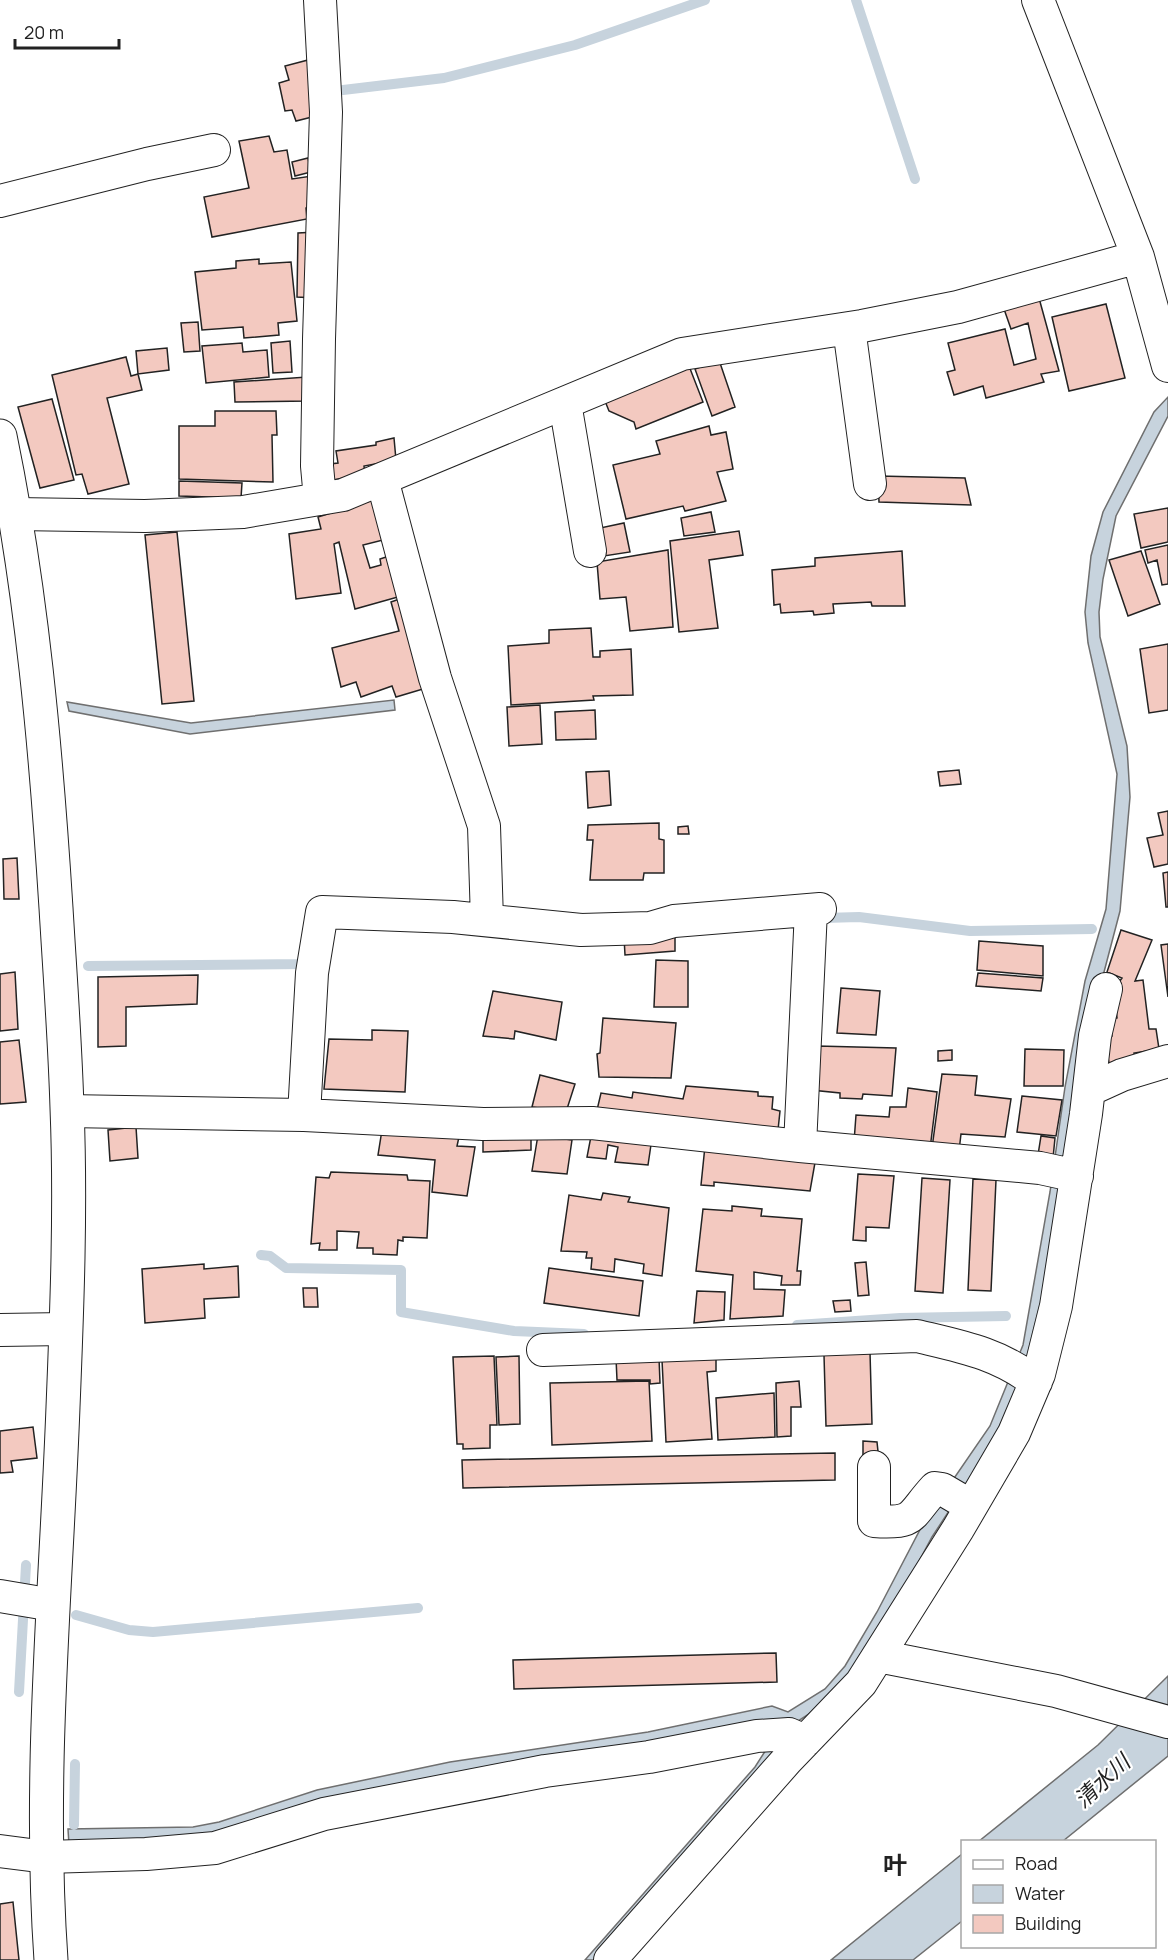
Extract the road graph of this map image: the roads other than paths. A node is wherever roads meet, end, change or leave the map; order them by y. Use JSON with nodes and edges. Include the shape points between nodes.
{"nodes":[{"id":1,"x":320,"y":0,"type":"edge"},
{"id":2,"x":1038,"y":0,"type":"edge"},
{"id":3,"x":214,"y":150,"type":"dead end"},
{"id":4,"x":0,"y":201,"type":"edge"},
{"id":5,"x":1138,"y":257,"type":"junction"},
{"id":6,"x":849,"y":328,"type":"junction"},
{"id":7,"x":1168,"y":366,"type":"edge"},
{"id":8,"x":565,"y":403,"type":"junction"},
{"id":9,"x":0,"y":436,"type":"edge"},
{"id":10,"x":382,"y":479,"type":"junction"},
{"id":11,"x":870,"y":484,"type":"dead end"},
{"id":12,"x":320,"y":499,"type":"junction"},
{"id":13,"x":16,"y":514,"type":"junction"},
{"id":14,"x":590,"y":551,"type":"dead end"},
{"id":15,"x":487,"y":920,"type":"junction"},
{"id":16,"x":1106,"y":989,"type":"dead end"},
{"id":17,"x":1168,"y":1061,"type":"edge"},
{"id":18,"x":1089,"y":1090,"type":"junction"},
{"id":19,"x":67,"y":1111,"type":"junction"},
{"id":20,"x":304,"y":1115,"type":"junction"},
{"id":21,"x":800,"y":1146,"type":"junction"},
{"id":22,"x":1077,"y":1176,"type":"junction"},
{"id":23,"x":65,"y":1329,"type":"junction"},
{"id":24,"x":0,"y":1330,"type":"edge"},
{"id":25,"x":543,"y":1350,"type":"dead end"},
{"id":26,"x":1036,"y":1382,"type":"junction"},
{"id":27,"x":874,"y":1467,"type":"dead end"},
{"id":28,"x":971,"y":1506,"type":"junction"},
{"id":29,"x":0,"y":1596,"type":"edge"},
{"id":30,"x":53,"y":1605,"type":"junction"},
{"id":31,"x":878,"y":1656,"type":"junction"},
{"id":32,"x":1168,"y":1722,"type":"edge"},
{"id":33,"x":805,"y":1741,"type":"junction"},
{"id":34,"x":0,"y":1851,"type":"edge"},
{"id":35,"x":46,"y":1857,"type":"junction"},
{"id":36,"x":51,"y":1960,"type":"edge"},
{"id":37,"x":610,"y":1960,"type":"edge"}],
"edges":[{"from":1,"to":12,"type":"street","via":[[326,112],[317,466]]},
{"from":2,"to":5,"type":"street"},
{"from":3,"to":4,"type":"street"},
{"from":5,"to":6,"type":"street","via":[[958,307]]},
{"from":5,"to":7,"type":"street"},
{"from":6,"to":8,"type":"street","via":[[682,354]]},
{"from":6,"to":11,"type":"street"},
{"from":8,"to":10,"type":"street"},
{"from":8,"to":14,"type":"street"},
{"from":9,"to":13,"type":"street"},
{"from":10,"to":12,"type":"street","via":[[343,495]]},
{"from":10,"to":15,"type":"street","via":[[435,678],[484,826]]},
{"from":12,"to":13,"type":"street","via":[[243,513]]},
{"from":13,"to":19,"type":"street","via":[[50,811]]},
{"from":15,"to":20,"type":"street","via":[[322,912],[312,973]]},
{"from":15,"to":21,"type":"street","via":[[581,930],[650,928],[674,921],[816,909]]},
{"from":16,"to":18,"type":"street","via":[[1095,1036]]},
{"from":17,"to":18,"type":"street"},
{"from":18,"to":22,"type":"street"},
{"from":19,"to":20,"type":"street"},
{"from":19,"to":23,"type":"street"},
{"from":20,"to":21,"type":"street","via":[[483,1124],[592,1123]]},
{"from":21,"to":22,"type":"street","via":[[1040,1168]]},
{"from":22,"to":26,"type":"street","via":[[1056,1306]]},
{"from":23,"to":24,"type":"street"},
{"from":23,"to":30,"type":"street"},
{"from":25,"to":26,"type":"street","via":[[917,1336],[1011,1363]]},
{"from":26,"to":28,"type":"street","via":[[1014,1433]]},
{"from":27,"to":28,"type":"street","via":[[874,1521],[901,1523],[916,1514],[935,1488]]},
{"from":28,"to":31,"type":"street"},
{"from":29,"to":30,"type":"street"},
{"from":30,"to":35,"type":"street","via":[[46,1743]]},
{"from":31,"to":32,"type":"street","via":[[1056,1691]]},
{"from":31,"to":33,"type":"street","via":[[861,1683]]},
{"from":33,"to":35,"type":"street","via":[[789,1734],[740,1738],[649,1757],[534,1773],[324,1814],[215,1848]]},
{"from":33,"to":37,"type":"street"},
{"from":34,"to":35,"type":"street"},
{"from":35,"to":36,"type":"street"}]}
